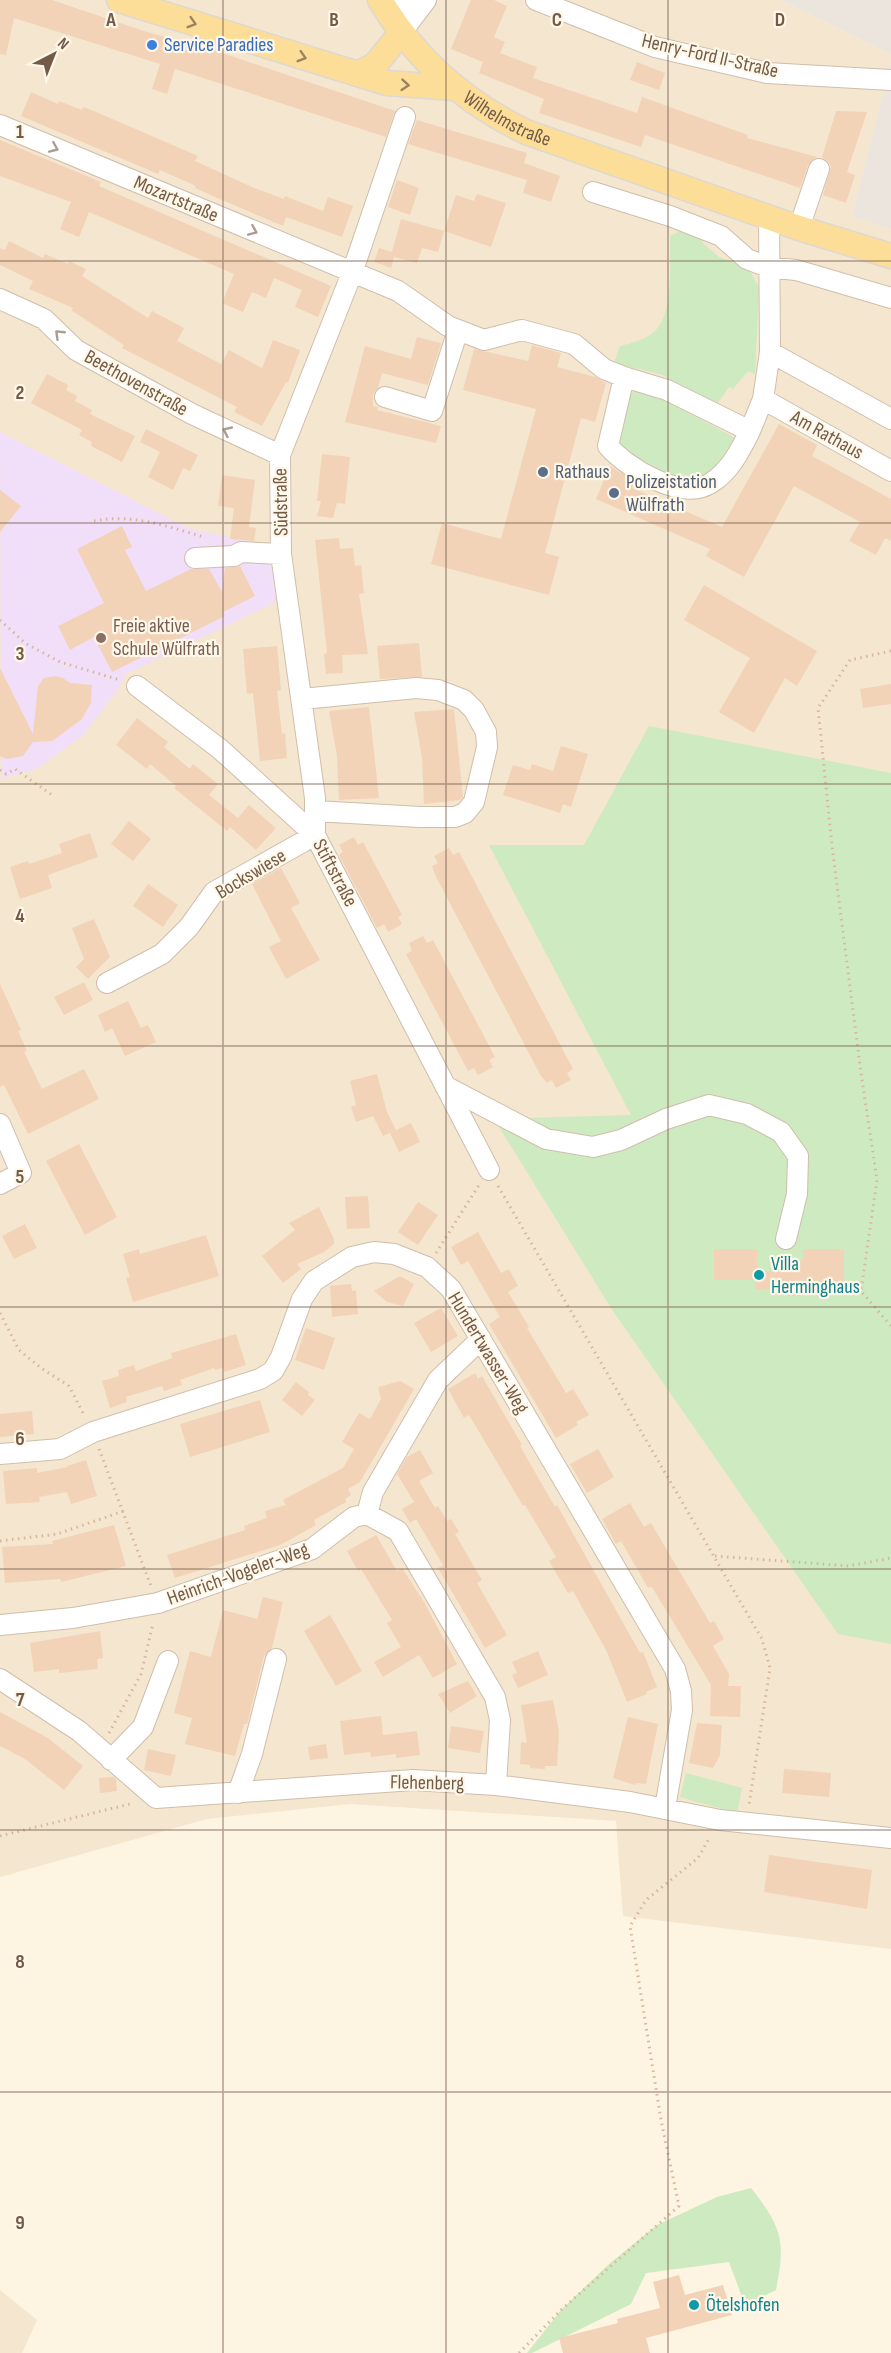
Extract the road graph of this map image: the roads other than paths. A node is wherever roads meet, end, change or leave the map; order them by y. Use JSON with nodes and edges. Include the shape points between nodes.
{"nodes":[{"id":1,"x":119,"y":0,"type":"edge"},
{"id":2,"x":426,"y":0,"type":"edge"},
{"id":3,"x":536,"y":0,"type":"edge"},
{"id":4,"x":391,"y":4,"type":"edge"},
{"id":5,"x":401,"y":33,"type":"junction"},
{"id":6,"x":357,"y":74,"type":"junction"},
{"id":7,"x":891,"y":80,"type":"edge"},
{"id":8,"x":454,"y":88,"type":"junction"},
{"id":9,"x":405,"y":117,"type":"dead end"},
{"id":10,"x":0,"y":125,"type":"edge"},
{"id":11,"x":819,"y":169,"type":"dead end"},
{"id":12,"x":593,"y":192,"type":"dead end"},
{"id":13,"x":769,"y":217,"type":"junction"},
{"id":14,"x":799,"y":228,"type":"junction"},
{"id":15,"x":891,"y":256,"type":"edge"},
{"id":16,"x":768,"y":267,"type":"junction"},
{"id":17,"x":352,"y":273,"type":"junction"},
{"id":18,"x":891,"y":298,"type":"edge"},
{"id":19,"x":0,"y":299,"type":"edge"},
{"id":20,"x":458,"y":330,"type":"junction"},
{"id":21,"x":770,"y":352,"type":"junction"},
{"id":22,"x":624,"y":377,"type":"junction"},
{"id":23,"x":385,"y":397,"type":"dead end"},
{"id":24,"x":763,"y":399,"type":"junction"},
{"id":25,"x":891,"y":419,"type":"edge"},
{"id":26,"x":750,"y":431,"type":"junction"},
{"id":27,"x":280,"y":455,"type":"junction"},
{"id":28,"x":891,"y":471,"type":"edge"},
{"id":29,"x":281,"y":554,"type":"junction"},
{"id":30,"x":195,"y":558,"type":"dead end"},
{"id":31,"x":136,"y":686,"type":"road end"},
{"id":32,"x":302,"y":699,"type":"junction"},
{"id":33,"x":315,"y":811,"type":"junction"},
{"id":34,"x":315,"y":835,"type":"junction"},
{"id":35,"x":107,"y":982,"type":"dead end"},
{"id":36,"x":445,"y":1086,"type":"junction"},
{"id":37,"x":0,"y":1124,"type":"edge"},
{"id":38,"x":489,"y":1170,"type":"road end"},
{"id":39,"x":0,"y":1184,"type":"edge"},
{"id":40,"x":786,"y":1239,"type":"dead end"},
{"id":41,"x":481,"y":1339,"type":"junction"},
{"id":42,"x":0,"y":1454,"type":"edge"},
{"id":43,"x":367,"y":1514,"type":"junction"},
{"id":44,"x":0,"y":1625,"type":"edge"},
{"id":45,"x":276,"y":1659,"type":"dead end"},
{"id":46,"x":168,"y":1662,"type":"dead end"},
{"id":47,"x":0,"y":1679,"type":"edge"},
{"id":48,"x":111,"y":1760,"type":"junction"},
{"id":49,"x":496,"y":1785,"type":"junction"},
{"id":50,"x":238,"y":1792,"type":"junction"},
{"id":51,"x":664,"y":1808,"type":"junction"},
{"id":52,"x":891,"y":1838,"type":"edge"}],
"edges":[{"from":1,"to":6,"type":"main road","name":"Wilhelmstraße","one_way":true},
{"from":2,"to":5,"type":"street"},
{"from":3,"to":7,"type":"street","name":"Henry-Ford II-Straße","via":[[655,47],[767,73]]},
{"from":4,"to":5,"type":"main road"},
{"from":5,"to":6,"type":"main road","via":[[375,65]]},
{"from":5,"to":8,"type":"main road"},
{"from":6,"to":8,"type":"main road","name":"Wilhelmstraße","one_way":true,"via":[[387,83]]},
{"from":8,"to":13,"type":"main road","name":"Wilhelmstraße","via":[[500,120],[526,132]]},
{"from":9,"to":17,"type":"street","name":"Südstraße"},
{"from":10,"to":17,"type":"street","name":"Mozartstraße","one_way":true},
{"from":11,"to":14,"type":"street"},
{"from":12,"to":16,"type":"street","via":[[722,236],[747,259]]},
{"from":13,"to":14,"type":"main road","name":"Wilhelmstraße"},
{"from":13,"to":16,"type":"street"},
{"from":14,"to":15,"type":"main road","name":"Wilhelmstraße"},
{"from":16,"to":18,"type":"street","via":[[796,270]]},
{"from":16,"to":21,"type":"street"},
{"from":17,"to":20,"type":"street","via":[[398,291]]},
{"from":17,"to":27,"type":"street","name":"Südstraße"},
{"from":27,"to":19,"type":"street","name":"Beethovenstraße","one_way":true,"via":[[192,414],[76,350],[44,319]]},
{"from":20,"to":22,"type":"street","via":[[484,340],[522,330],[574,344],[604,369]]},
{"from":20,"to":23,"type":"street","via":[[432,411]]},
{"from":21,"to":24,"type":"street"},
{"from":21,"to":25,"type":"street"},
{"from":22,"to":26,"type":"street","via":[[667,390]]},
{"from":22,"to":26,"type":"street","via":[[608,446],[618,459],[640,474],[685,489],[710,485],[733,463]]},
{"from":24,"to":26,"type":"street"},
{"from":24,"to":28,"type":"street","name":"Am Rathaus"},
{"from":27,"to":29,"type":"street","name":"Südstraße"},
{"from":29,"to":30,"type":"street","via":[[241,552],[234,556]]},
{"from":29,"to":32,"type":"street","name":"Südstraße"},
{"from":31,"to":34,"type":"street","name":"Stiftstraße","via":[[220,749]]},
{"from":32,"to":33,"type":"street","name":"Südstraße"},
{"from":32,"to":33,"type":"street","via":[[416,688],[438,690],[464,700],[486,732],[487,747],[474,802],[465,813],[455,817],[420,817]]},
{"from":33,"to":34,"type":"street","name":"Südstraße"},
{"from":34,"to":35,"type":"street","name":"Bockswiese","via":[[214,892],[189,927],[162,954]]},
{"from":34,"to":36,"type":"street","name":"Stiftstraße"},
{"from":36,"to":38,"type":"street","name":"Stiftstraße"},
{"from":36,"to":40,"type":"street","via":[[546,1139],[593,1147],[621,1140],[709,1104],[747,1114],[781,1132],[798,1156],[797,1194]]},
{"from":37,"to":39,"type":"street","via":[[21,1173]]},
{"from":41,"to":42,"type":"street","name":"Hundertwasser-Weg","via":[[451,1289],[427,1267],[394,1254],[374,1252],[352,1257],[314,1281],[302,1299],[281,1357],[273,1371],[260,1379],[93,1432],[60,1449]]},
{"from":41,"to":43,"type":"street","via":[[438,1380],[373,1492]]},
{"from":41,"to":51,"type":"street","name":"Hundertwasser-Weg","via":[[675,1669],[682,1710]]},
{"from":43,"to":44,"type":"street","name":"Heinrich-Vogeler-Weg","via":[[354,1517],[312,1549],[158,1603],[73,1618]]},
{"from":43,"to":49,"type":"street","via":[[398,1531],[495,1697],[500,1720]]},
{"from":45,"to":50,"type":"street","via":[[252,1754]]},
{"from":46,"to":48,"type":"street","via":[[143,1728]]},
{"from":47,"to":48,"type":"street","via":[[79,1731]]},
{"from":48,"to":50,"type":"street","name":"Flehenberg","via":[[156,1798]]},
{"from":49,"to":50,"type":"street","name":"Flehenberg","via":[[413,1780]]},
{"from":49,"to":51,"type":"street","name":"Flehenberg"},
{"from":51,"to":52,"type":"street","name":"Flehenberg","via":[[720,1820]]}]}
